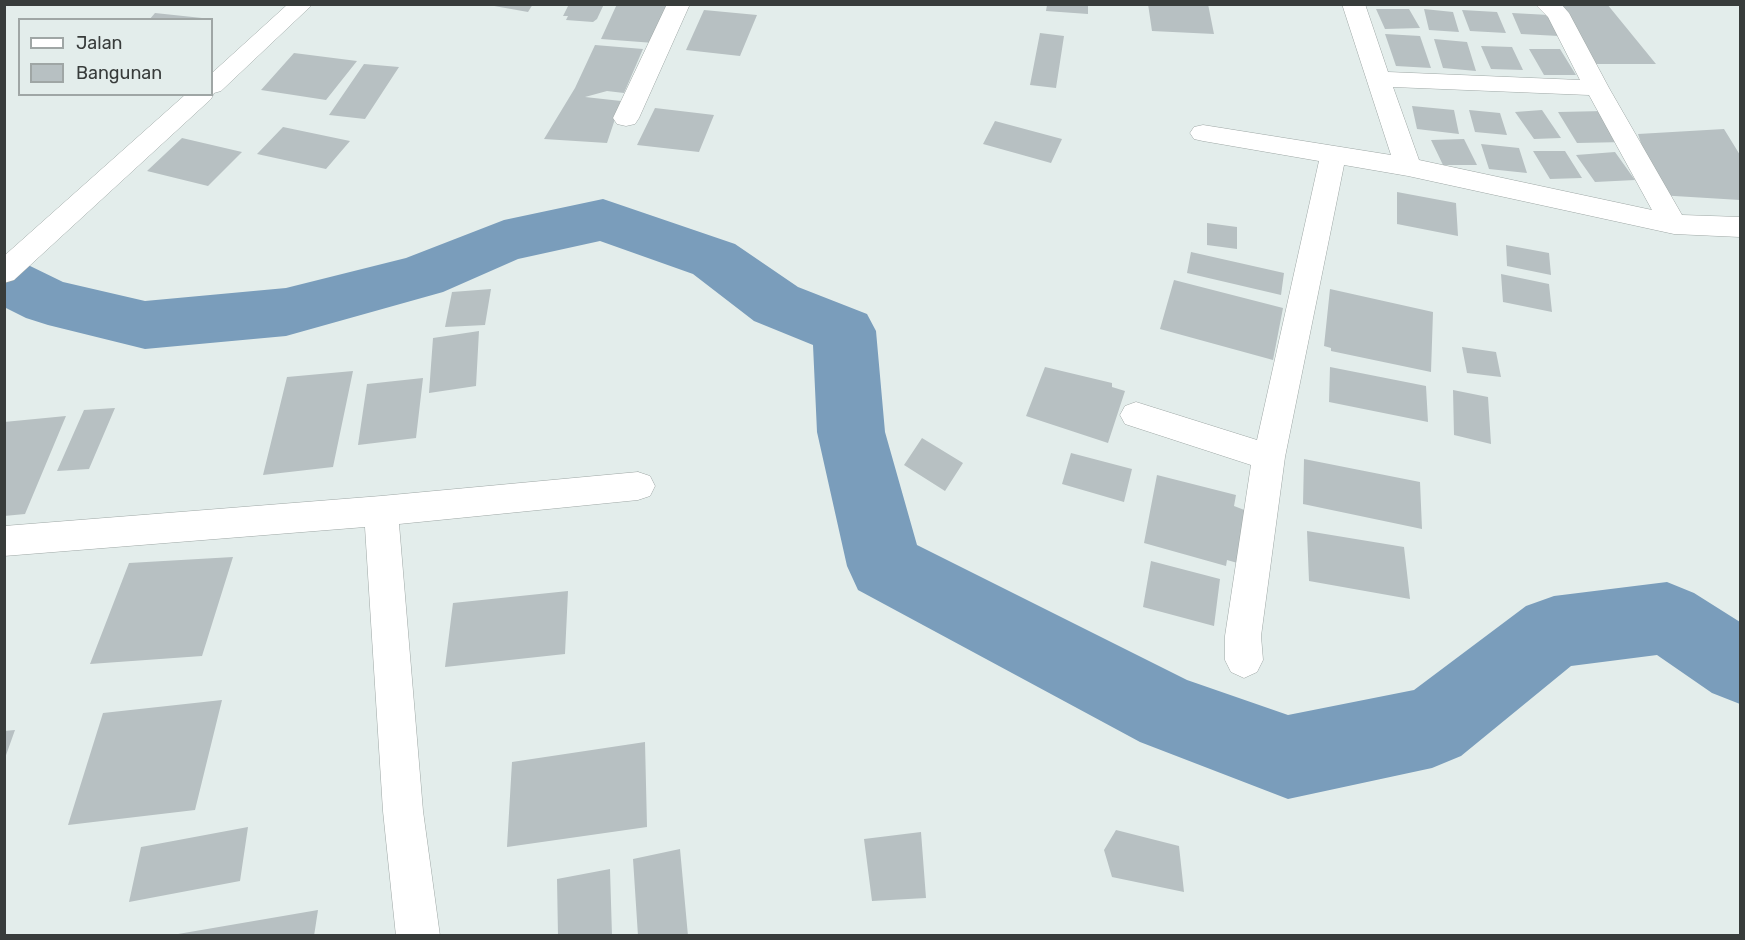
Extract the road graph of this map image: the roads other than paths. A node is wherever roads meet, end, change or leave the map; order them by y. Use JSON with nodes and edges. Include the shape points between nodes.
{"nodes":[{"id":1,"x":302,"y":4,"type":"edge"},
{"id":2,"x":679,"y":4,"type":"edge"},
{"id":3,"x":1353,"y":4,"type":"edge"},
{"id":4,"x":1546,"y":4,"type":"edge"},
{"id":5,"x":1378,"y":79,"type":"junction"},
{"id":6,"x":213,"y":85,"type":"edge"},
{"id":7,"x":1597,"y":88,"type":"junction"},
{"id":8,"x":200,"y":96,"type":"edge"},
{"id":9,"x":626,"y":118,"type":"dead end"},
{"id":10,"x":1203,"y":133,"type":"dead end"},
{"id":11,"x":1334,"y":155,"type":"junction"},
{"id":12,"x":1408,"y":167,"type":"junction"},
{"id":13,"x":1674,"y":224,"type":"junction"},
{"id":14,"x":1740,"y":227,"type":"edge"},
{"id":15,"x":4,"y":273,"type":"edge"},
{"id":16,"x":1136,"y":415,"type":"dead end"},
{"id":17,"x":1269,"y":457,"type":"junction"},
{"id":18,"x":638,"y":486,"type":"dead end"},
{"id":19,"x":381,"y":511,"type":"junction"},
{"id":20,"x":4,"y":541,"type":"edge"},
{"id":21,"x":1244,"y":660,"type":"dead end"},
{"id":22,"x":418,"y":936,"type":"edge"}],
"edges":[{"from":1,"to":6,"type":"street"},
{"from":2,"to":9,"type":"street"},
{"from":3,"to":5,"type":"street"},
{"from":4,"to":7,"type":"street","via":[[1558,13]]},
{"from":5,"to":7,"type":"street"},
{"from":5,"to":12,"type":"street"},
{"from":7,"to":13,"type":"street"},
{"from":8,"to":15,"type":"street"},
{"from":10,"to":11,"type":"street"},
{"from":11,"to":12,"type":"street"},
{"from":11,"to":17,"type":"street"},
{"from":12,"to":13,"type":"street"},
{"from":13,"to":14,"type":"street"},
{"from":16,"to":17,"type":"street"},
{"from":17,"to":21,"type":"street","via":[[1243,636]]},
{"from":18,"to":19,"type":"street"},
{"from":19,"to":20,"type":"street"},
{"from":19,"to":22,"type":"street","via":[[403,811]]}]}
